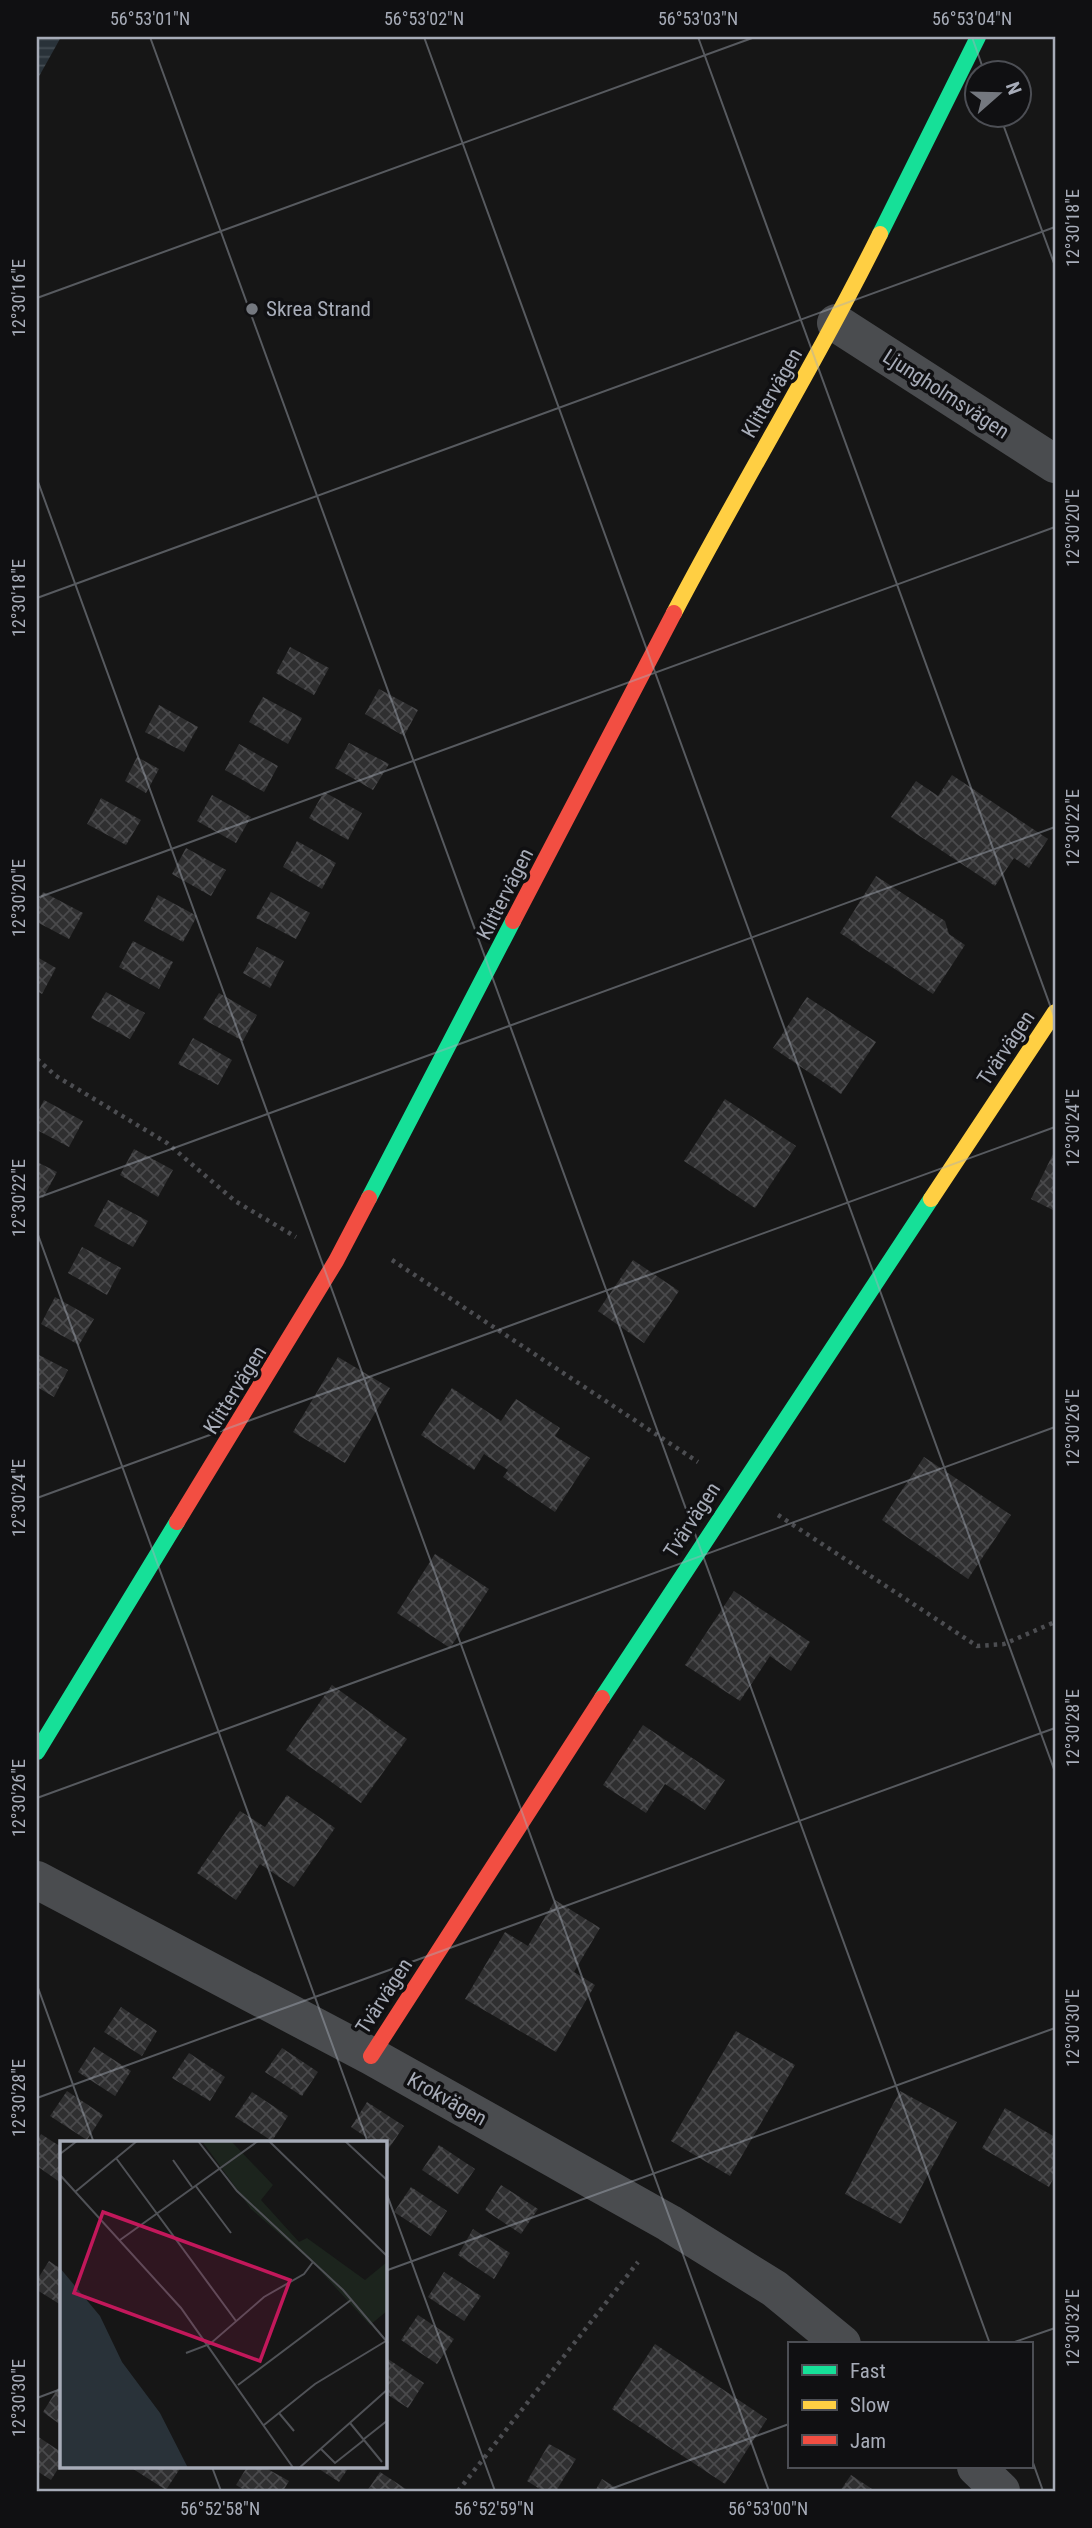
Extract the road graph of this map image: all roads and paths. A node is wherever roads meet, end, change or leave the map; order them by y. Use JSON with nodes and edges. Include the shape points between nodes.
{"nodes":[{"id":1,"x":978,"y":37,"type":"edge"},
{"id":2,"x":836,"y":323,"type":"junction"},
{"id":3,"x":1055,"y":464,"type":"edge"},
{"id":4,"x":1055,"y":1012,"type":"edge"},
{"id":5,"x":37,"y":1059,"type":"edge"},
{"id":6,"x":336,"y":1261,"type":"junction"},
{"id":7,"x":37,"y":1752,"type":"edge"},
{"id":8,"x":37,"y":1880,"type":"edge"},
{"id":9,"x":371,"y":2056,"type":"junction"},
{"id":10,"x":669,"y":2223,"type":"junction"},
{"id":11,"x":840,"y":2342,"type":"edge"},
{"id":12,"x":977,"y":2468,"type":"edge"},
{"id":13,"x":458,"y":2491,"type":"edge"},
{"id":14,"x":1001,"y":2491,"type":"edge"}],
"edges":[{"from":1,"to":2,"type":"street","name":"Klittervägen"},
{"from":2,"to":3,"type":"street","name":"Ljungholmsvägen"},
{"from":2,"to":6,"type":"street","name":"Klittervägen","via":[[721,523]]},
{"from":4,"to":9,"type":"street","name":"Tvärvägen","via":[[738,1488]]},
{"from":5,"to":6,"type":"path","via":[[167,1143],[235,1200]]},
{"from":6,"to":7,"type":"street","name":"Klittervägen"},
{"from":8,"to":9,"type":"street","name":"Krokvägen"},
{"from":9,"to":10,"type":"street","name":"Krokvägen"},
{"from":10,"to":11,"type":"street","name":"Krokvägen","via":[[775,2289]]},
{"from":10,"to":13,"type":"path"},
{"from":12,"to":14,"type":"street"}]}
